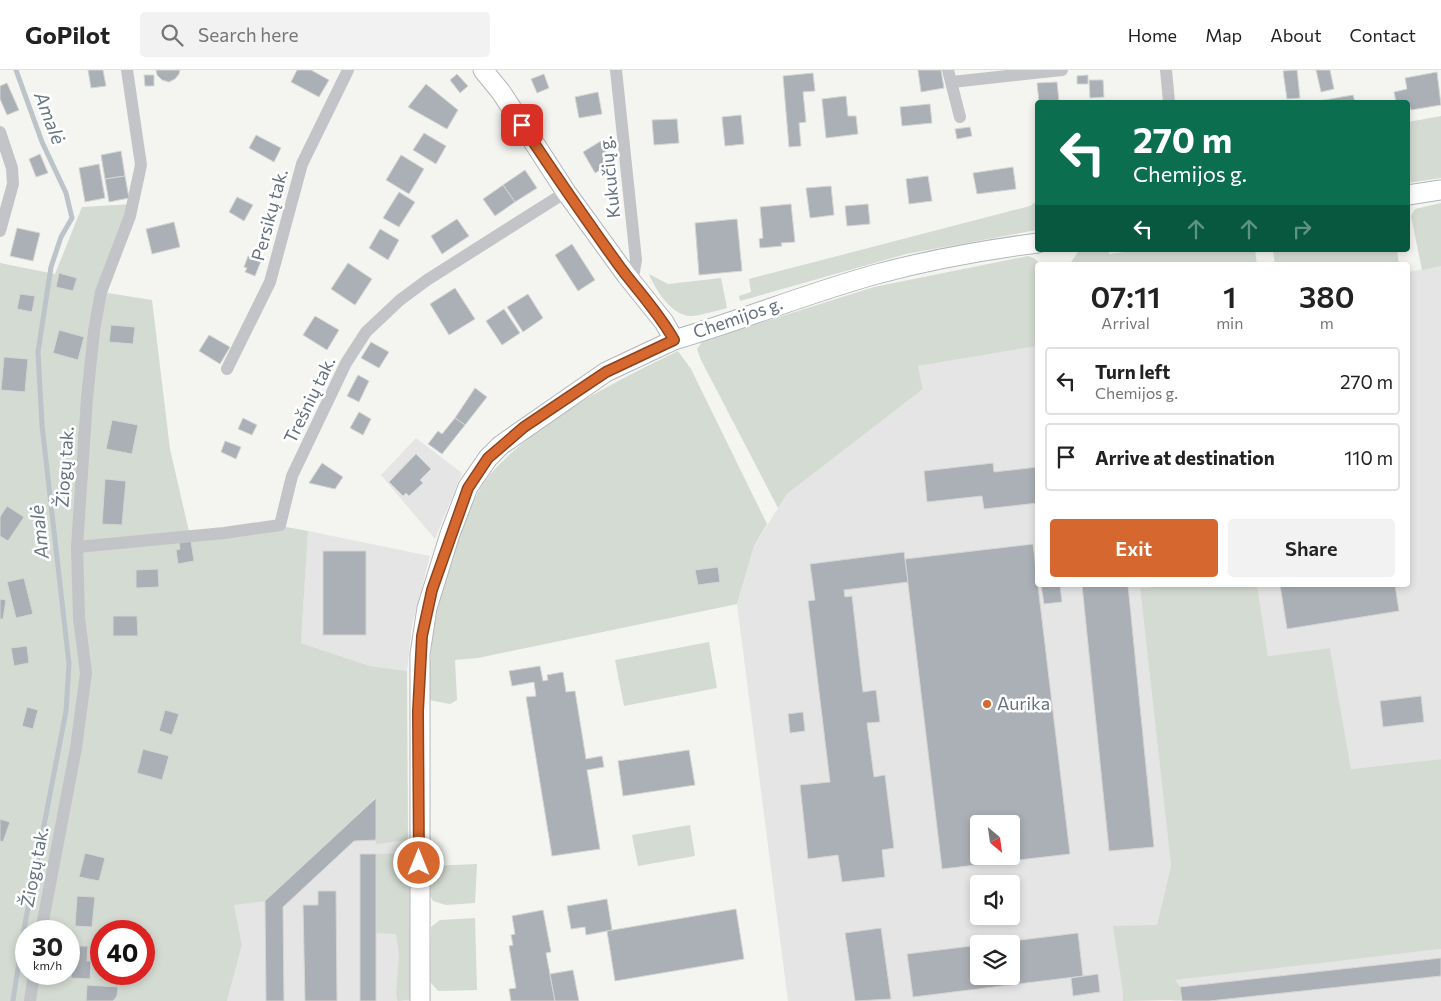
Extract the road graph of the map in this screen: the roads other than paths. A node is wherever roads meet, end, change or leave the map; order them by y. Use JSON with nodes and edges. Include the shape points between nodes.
{"nodes":[{"id":1,"x":127,"y":70,"type":"edge"},
{"id":2,"x":348,"y":70,"type":"edge"},
{"id":3,"x":483,"y":70,"type":"edge"},
{"id":4,"x":616,"y":70,"type":"edge"},
{"id":5,"x":1062,"y":70,"type":"edge"},
{"id":6,"x":1167,"y":70,"type":"edge"},
{"id":7,"x":950,"y":76,"type":"edge"},
{"id":8,"x":1169,"y":100,"type":"edge"},
{"id":9,"x":960,"y":117,"type":"dead end"},
{"id":10,"x":0,"y":132,"type":"edge"},
{"id":11,"x":1441,"y":190,"type":"edge"},
{"id":12,"x":566,"y":192,"type":"junction"},
{"id":13,"x":1410,"y":195,"type":"edge"},
{"id":14,"x":0,"y":231,"type":"edge"},
{"id":15,"x":1035,"y":243,"type":"edge"},
{"id":16,"x":627,"y":276,"type":"junction"},
{"id":17,"x":674,"y":340,"type":"junction"},
{"id":18,"x":227,"y":369,"type":"dead end"},
{"id":19,"x":77,"y":547,"type":"junction"},
{"id":20,"x":43,"y":920,"type":"edge"},
{"id":21,"x":32,"y":985,"type":"edge"},
{"id":22,"x":30,"y":1001,"type":"edge"},
{"id":23,"x":420,"y":1001,"type":"edge"}],
"edges":[{"from":1,"to":19,"type":"street","name":"Žiogų tak.","via":[[141,165],[130,216],[101,292],[94,331]]},
{"from":2,"to":18,"type":"street","name":"Persikų tak.","via":[[302,164],[270,282]]},
{"from":3,"to":12,"type":"street","name":"Chemijos g.","via":[[501,92]]},
{"from":4,"to":16,"type":"street","name":"Kukučių g.","via":[[636,260],[634,272]]},
{"from":5,"to":7,"type":"street"},
{"from":6,"to":8,"type":"street"},
{"from":7,"to":9,"type":"street"},
{"from":10,"to":14,"type":"street","via":[[12,168],[13,184]]},
{"from":11,"to":13,"type":"street"},
{"from":12,"to":16,"type":"street","name":"Chemijos g."},
{"from":12,"to":19,"type":"street","name":"Trešnių tak.","via":[[426,280],[366,332],[346,363],[292,476],[280,525]]},
{"from":15,"to":17,"type":"street","name":"Chemijos g.","via":[[878,274]]},
{"from":16,"to":17,"type":"street","name":"Chemijos g.","via":[[664,322]]},
{"from":17,"to":23,"type":"street","via":[[606,372],[502,445],[477,472],[450,534],[427,608],[420,654]]},
{"from":19,"to":20,"type":"street","name":"Žiogų tak.","via":[[79,618],[86,673],[76,748]]},
{"from":21,"to":22,"type":"street"}]}
